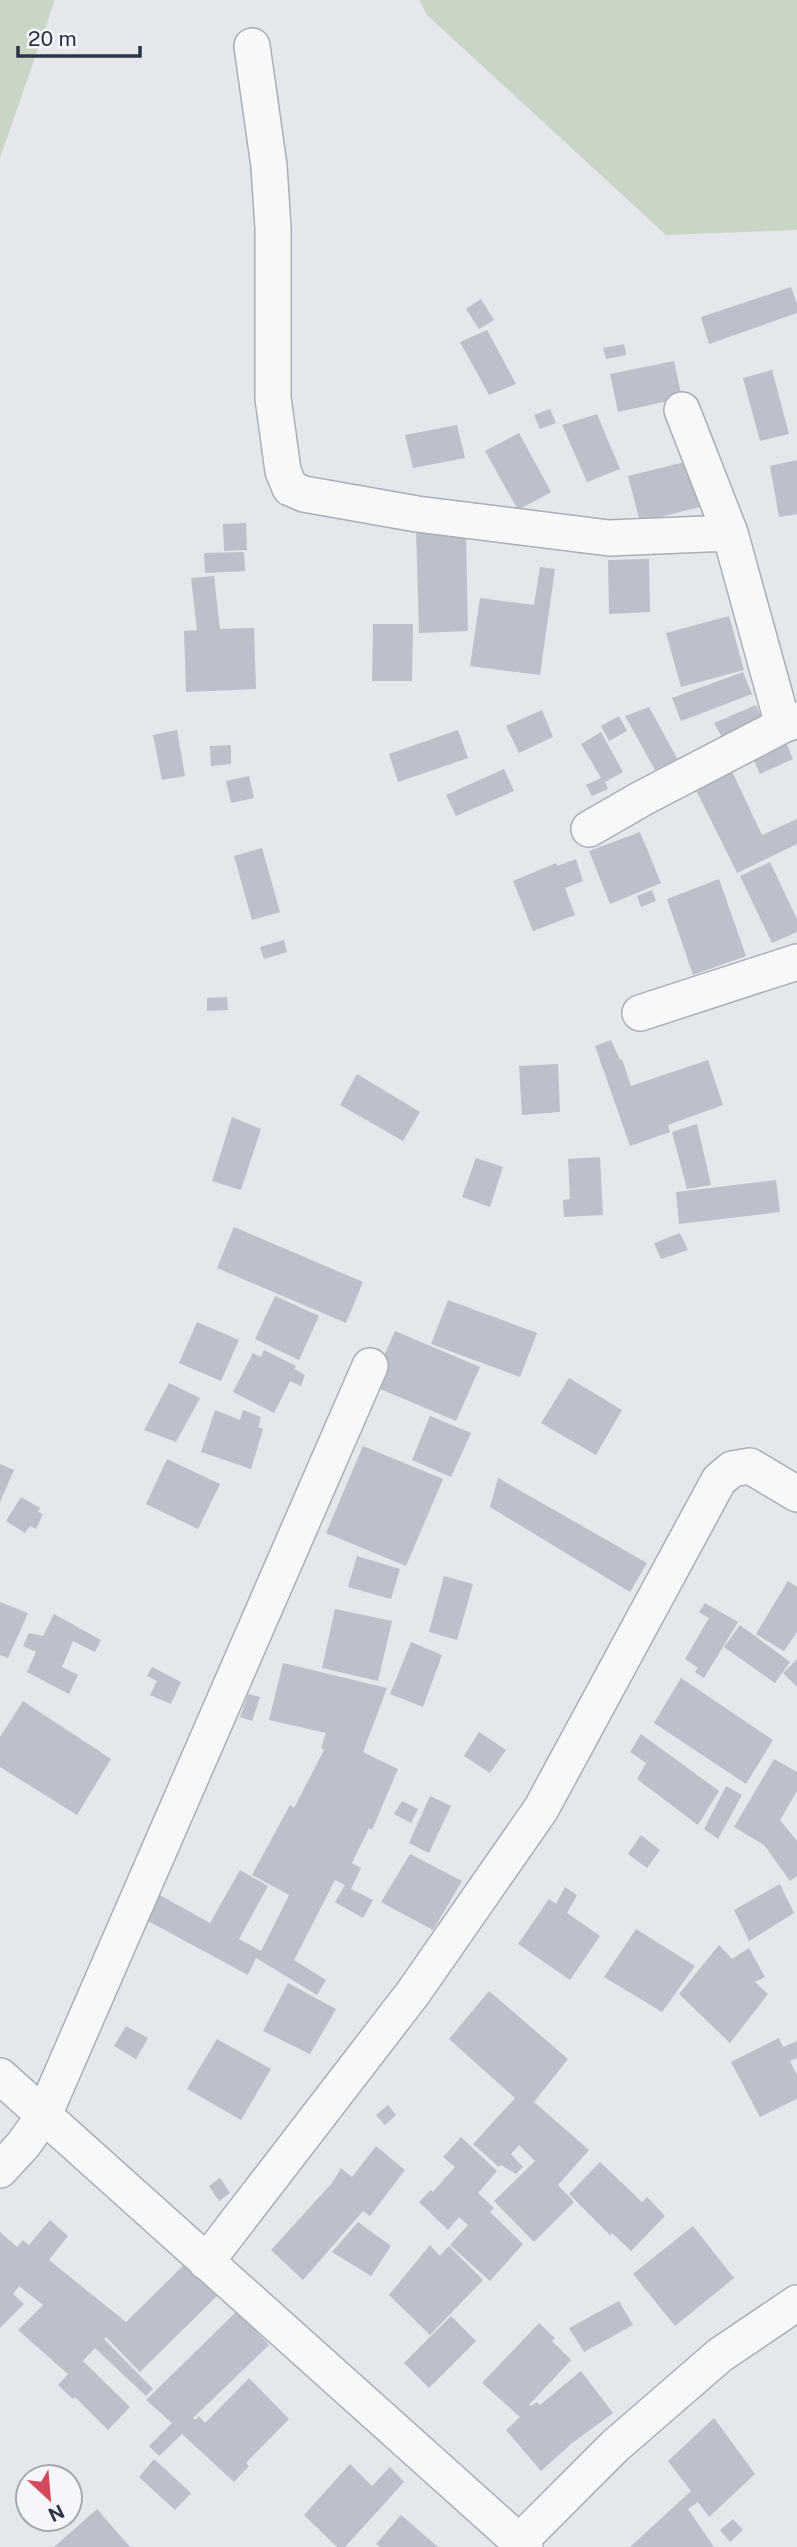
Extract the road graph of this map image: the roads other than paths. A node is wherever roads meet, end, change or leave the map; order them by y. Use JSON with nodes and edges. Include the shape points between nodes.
{"nodes":[{"id":1,"x":252,"y":46,"type":"dead end"},
{"id":2,"x":682,"y":410,"type":"dead end"},
{"id":3,"x":730,"y":533,"type":"junction"},
{"id":4,"x":790,"y":723,"type":"edge"},
{"id":5,"x":589,"y":829,"type":"dead end"},
{"id":6,"x":797,"y":962,"type":"edge"},
{"id":7,"x":640,"y":1013,"type":"dead end"},
{"id":8,"x":370,"y":1366,"type":"dead end"},
{"id":9,"x":797,"y":1494,"type":"edge"},
{"id":10,"x":0,"y":2076,"type":"edge"},
{"id":11,"x":43,"y":2117,"type":"junction"},
{"id":12,"x":0,"y":2170,"type":"edge"},
{"id":13,"x":206,"y":2262,"type":"junction"},
{"id":14,"x":797,"y":2303,"type":"edge"},
{"id":15,"x":522,"y":2544,"type":"edge"}],
"edges":[{"from":1,"to":3,"type":"street","via":[[269,166],[274,398],[283,471],[290,488],[417,514],[609,538]]},
{"from":2,"to":3,"type":"street"},
{"from":3,"to":4,"type":"street"},
{"from":4,"to":5,"type":"street"},
{"from":6,"to":7,"type":"street"},
{"from":8,"to":11,"type":"street"},
{"from":9,"to":13,"type":"street","via":[[750,1466],[732,1469],[719,1480],[541,1809],[413,1993]]},
{"from":10,"to":11,"type":"street"},
{"from":11,"to":12,"type":"street"},
{"from":11,"to":13,"type":"street"},
{"from":13,"to":15,"type":"street"},
{"from":14,"to":15,"type":"street","via":[[720,2355],[615,2446]]}]}
